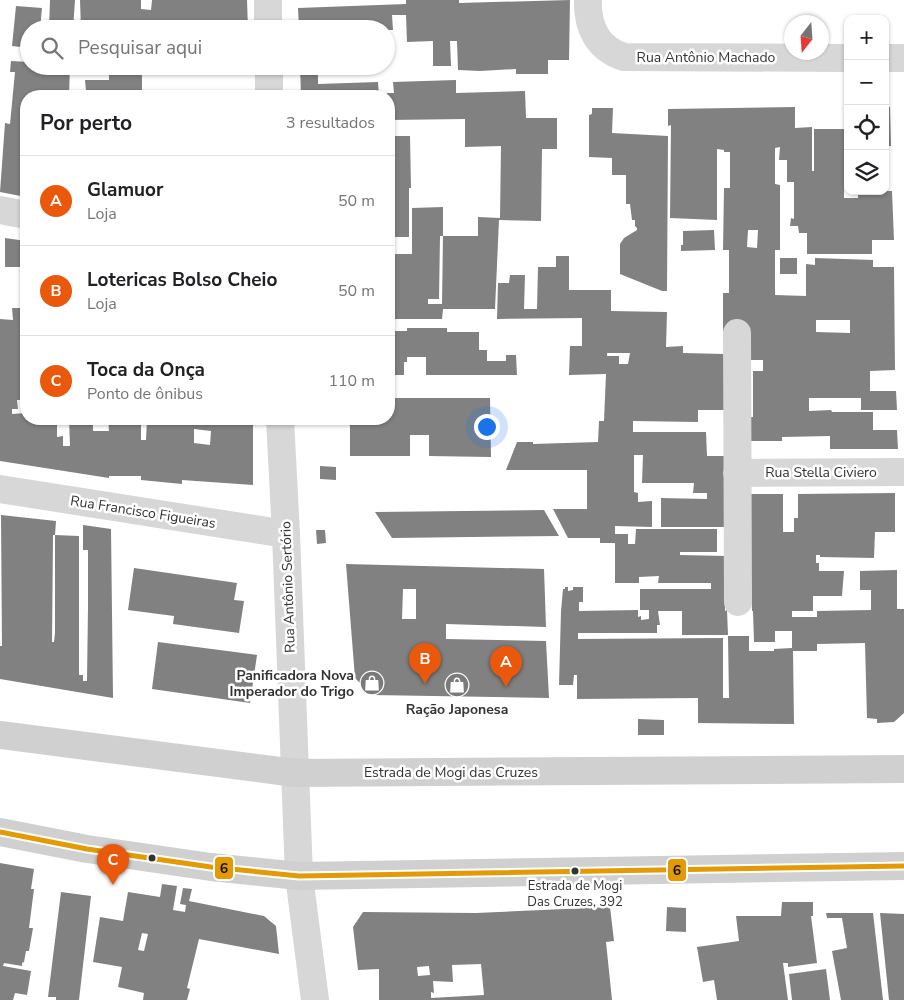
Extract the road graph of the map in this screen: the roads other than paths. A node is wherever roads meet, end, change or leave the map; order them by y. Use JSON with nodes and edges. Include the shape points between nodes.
{"nodes":[{"id":1,"x":268,"y":0,"type":"edge"},
{"id":2,"x":588,"y":0,"type":"edge"},
{"id":3,"x":268,"y":20,"type":"edge"},
{"id":4,"x":844,"y":58,"type":"edge"},
{"id":5,"x":889,"y":58,"type":"edge"},
{"id":6,"x":904,"y":58,"type":"edge"},
{"id":7,"x":268,"y":75,"type":"edge"},
{"id":8,"x":269,"y":90,"type":"edge"},
{"id":9,"x":0,"y":210,"type":"edge"},
{"id":10,"x":20,"y":214,"type":"edge"},
{"id":11,"x":736,"y":333,"type":"dead end"},
{"id":12,"x":280,"y":425,"type":"edge"},
{"id":13,"x":904,"y":472,"type":"edge"},
{"id":14,"x":737,"y":473,"type":"junction"},
{"id":15,"x":0,"y":489,"type":"edge"},
{"id":16,"x":286,"y":534,"type":"junction"},
{"id":17,"x":738,"y":602,"type":"dead end"},
{"id":18,"x":0,"y":735,"type":"edge"},
{"id":19,"x":904,"y":769,"type":"edge"},
{"id":20,"x":295,"y":773,"type":"junction"},
{"id":21,"x":0,"y":832,"type":"edge"},
{"id":22,"x":904,"y":866,"type":"edge"},
{"id":23,"x":300,"y":876,"type":"junction"},
{"id":24,"x":315,"y":1000,"type":"edge"}],
"edges":[{"from":1,"to":3,"type":"street"},
{"from":2,"to":4,"type":"street","name":"Rua Antônio Machado","via":[[593,32],[611,52],[624,57]]},
{"from":5,"to":6,"type":"street"},
{"from":7,"to":8,"type":"street"},
{"from":9,"to":10,"type":"street"},
{"from":11,"to":14,"type":"street"},
{"from":12,"to":16,"type":"street","name":"Rua Antônio Sertório"},
{"from":13,"to":14,"type":"street","name":"Rua Stella Civiero"},
{"from":14,"to":17,"type":"street"},
{"from":15,"to":16,"type":"street","name":"Rua Francisco Figueiras"},
{"from":16,"to":20,"type":"street","name":"Rua Antônio Sertório"},
{"from":18,"to":20,"type":"main road","name":"Estrada de Mogi das Cruzes"},
{"from":19,"to":20,"type":"main road","name":"Estrada de Mogi das Cruzes"},
{"from":20,"to":23,"type":"street","name":"Rua Antônio Sertório"},
{"from":21,"to":23,"type":"main road","via":[[87,849]]},
{"from":22,"to":23,"type":"main road"},
{"from":23,"to":24,"type":"street","name":"Rua Antônio Sertório"}]}
